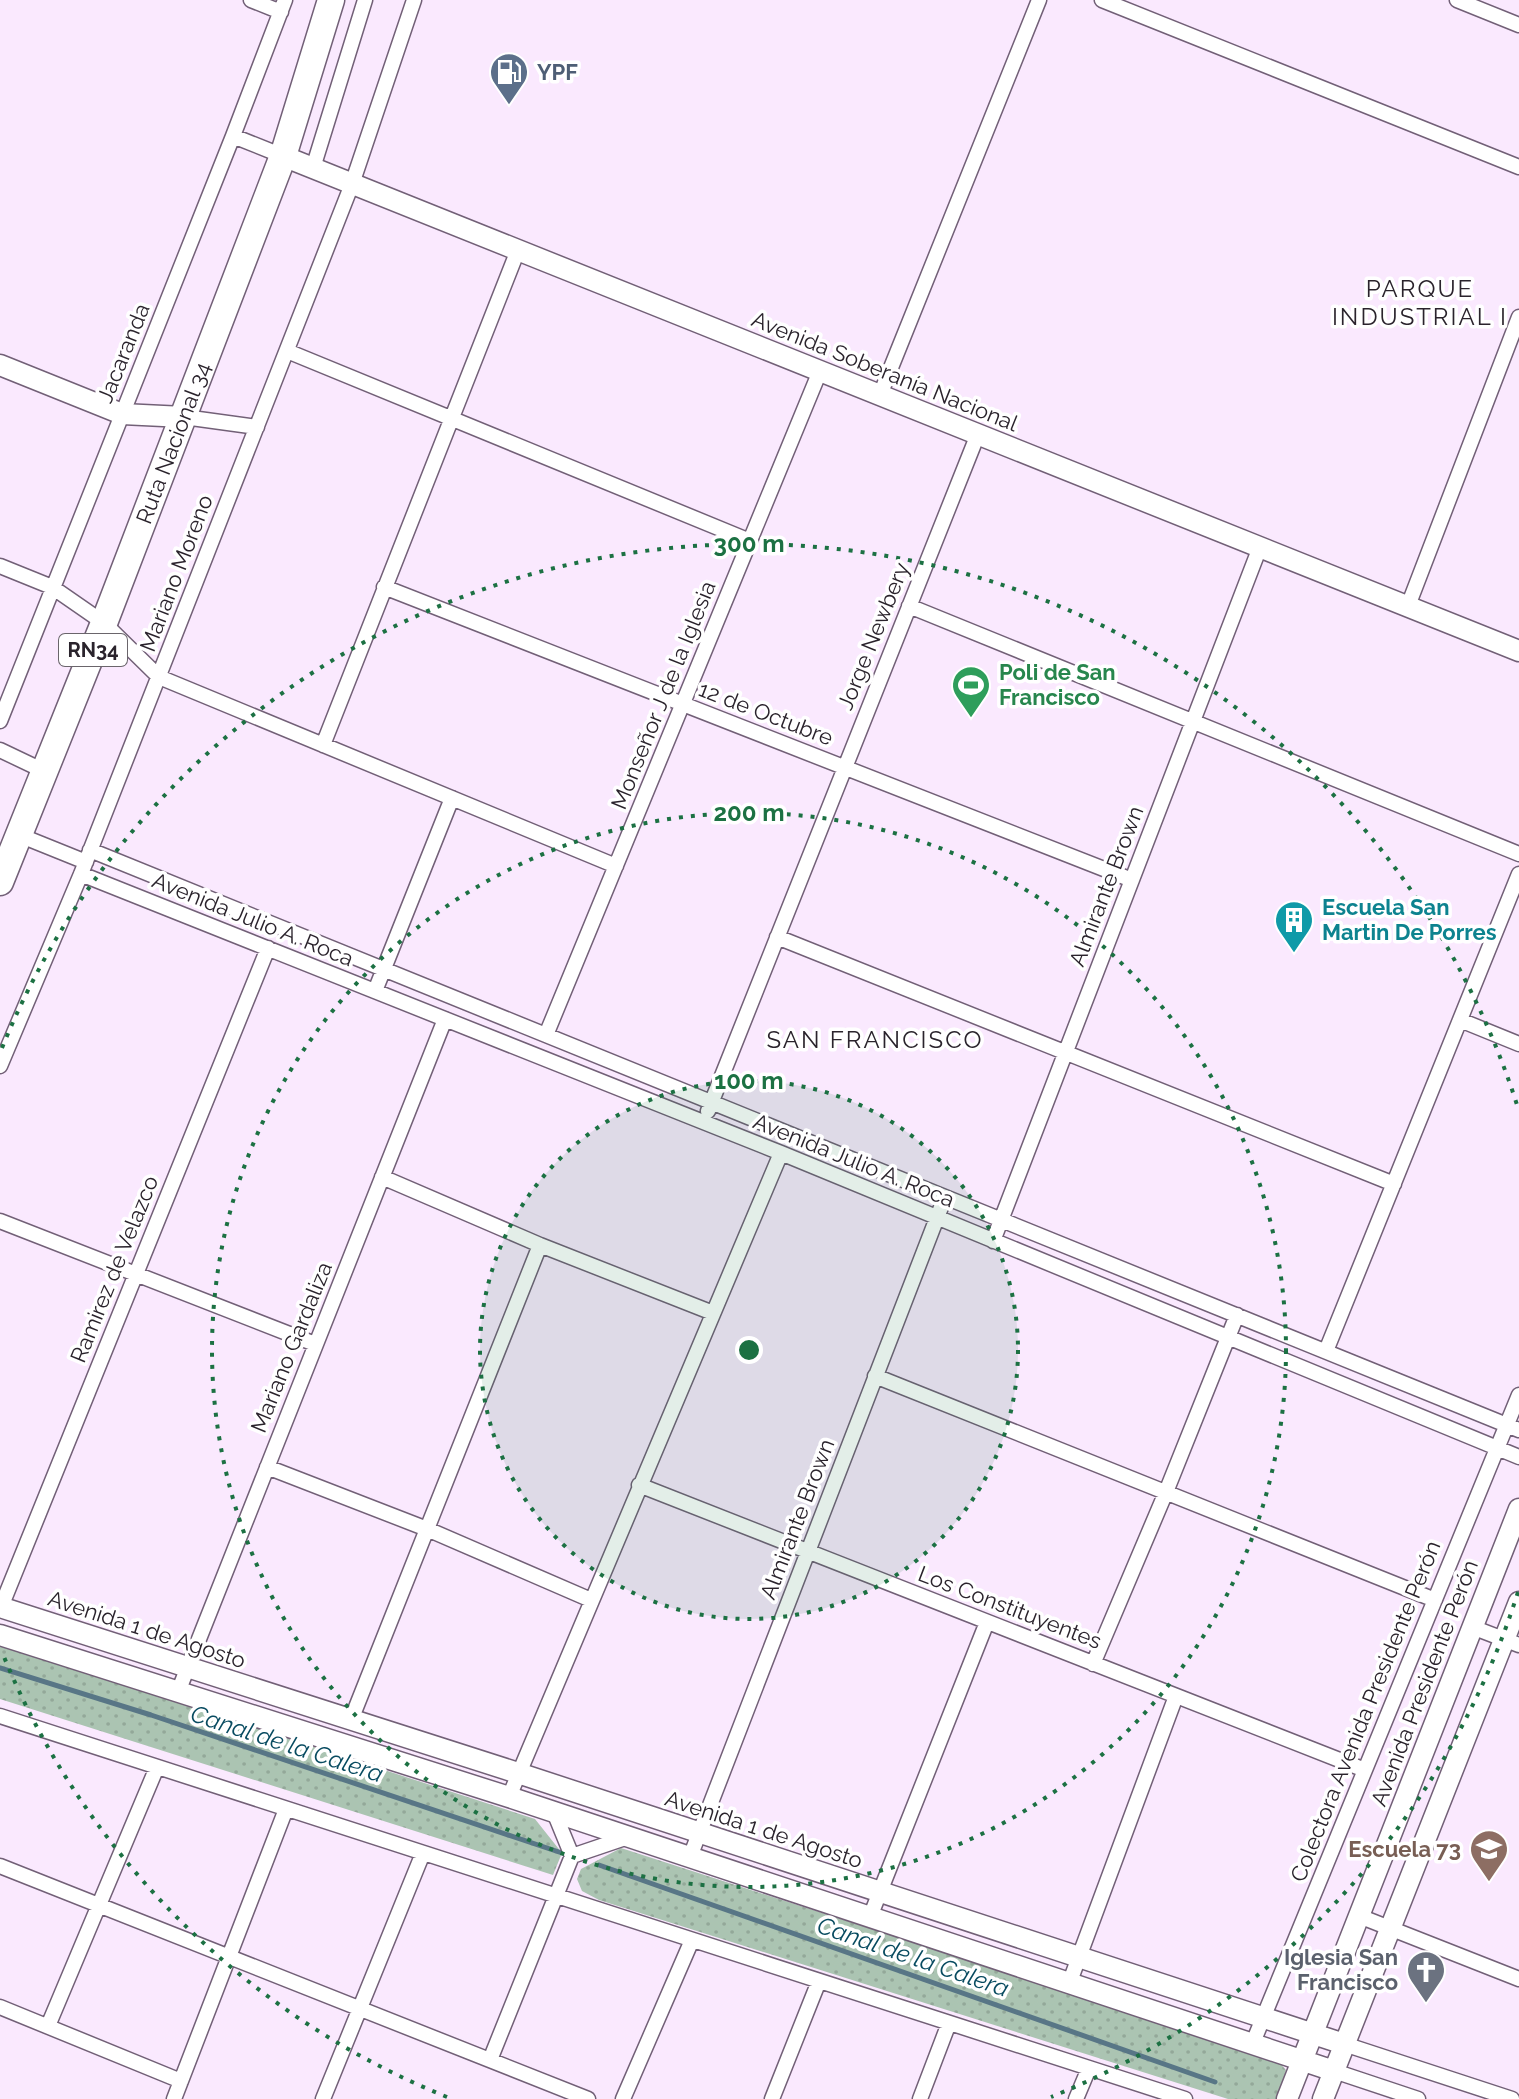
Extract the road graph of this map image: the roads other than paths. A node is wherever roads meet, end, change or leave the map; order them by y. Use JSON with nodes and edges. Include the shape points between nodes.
{"nodes":[{"id":1,"x":251,"y":0,"type":"edge"},
{"id":2,"x":331,"y":0,"type":"edge"},
{"id":3,"x":365,"y":0,"type":"edge"},
{"id":4,"x":414,"y":0,"type":"edge"},
{"id":5,"x":1039,"y":0,"type":"edge"},
{"id":6,"x":1102,"y":0,"type":"edge"},
{"id":7,"x":1457,"y":0,"type":"edge"},
{"id":8,"x":283,"y":6,"type":"edge"},
{"id":9,"x":1519,"y":25,"type":"edge"},
{"id":10,"x":233,"y":136,"type":"junction"},
{"id":11,"x":283,"y":156,"type":"junction"},
{"id":12,"x":1519,"y":167,"type":"edge"},
{"id":13,"x":313,"y":168,"type":"junction"},
{"id":14,"x":352,"y":184,"type":"junction"},
{"id":15,"x":518,"y":250,"type":"junction"},
{"id":16,"x":1519,"y":317,"type":"edge"},
{"id":17,"x":287,"y":351,"type":"junction"},
{"id":18,"x":0,"y":365,"type":"edge"},
{"id":19,"x":820,"y":371,"type":"junction"},
{"id":20,"x":880,"y":395,"type":"junction"},
{"id":21,"x":122,"y":414,"type":"junction"},
{"id":22,"x":184,"y":417,"type":"junction"},
{"id":23,"x":451,"y":418,"type":"junction"},
{"id":24,"x":257,"y":427,"type":"junction"},
{"id":25,"x":978,"y":434,"type":"junction"},
{"id":26,"x":750,"y":541,"type":"junction"},
{"id":27,"x":1260,"y":547,"type":"junction"},
{"id":28,"x":0,"y":566,"type":"edge"},
{"id":29,"x":52,"y":587,"type":"junction"},
{"id":30,"x":384,"y":587,"type":"junction"},
{"id":31,"x":909,"y":606,"type":"junction"},
{"id":32,"x":1408,"y":606,"type":"junction"},
{"id":33,"x":104,"y":623,"type":"junction"},
{"id":34,"x":1519,"y":651,"type":"edge"},
{"id":35,"x":159,"y":677,"type":"junction"},
{"id":36,"x":683,"y":704,"type":"junction"},
{"id":37,"x":0,"y":721,"type":"edge"},
{"id":38,"x":1193,"y":721,"type":"junction"},
{"id":39,"x":323,"y":745,"type":"junction"},
{"id":40,"x":0,"y":750,"type":"edge"},
{"id":41,"x":845,"y":768,"type":"junction"},
{"id":42,"x":44,"y":771,"type":"junction"},
{"id":43,"x":452,"y":798,"type":"junction"},
{"id":44,"x":19,"y":835,"type":"junction"},
{"id":45,"x":1519,"y":854,"type":"edge"},
{"id":46,"x":86,"y":862,"type":"junction"},
{"id":47,"x":616,"y":866,"type":"junction"},
{"id":48,"x":1519,"y":874,"type":"edge"},
{"id":49,"x":1132,"y":880,"type":"junction"},
{"id":50,"x":0,"y":882,"type":"edge"},
{"id":51,"x":777,"y":937,"type":"junction"},
{"id":52,"x":268,"y":948,"type":"junction"},
{"id":53,"x":384,"y":969,"type":"junction"},
{"id":54,"x":375,"y":991,"type":"junction"},
{"id":55,"x":445,"y":1019,"type":"junction"},
{"id":56,"x":1460,"y":1020,"type":"junction"},
{"id":57,"x":546,"y":1035,"type":"junction"},
{"id":58,"x":1519,"y":1044,"type":"edge"},
{"id":59,"x":1065,"y":1054,"type":"junction"},
{"id":60,"x":0,"y":1066,"type":"edge"},
{"id":61,"x":711,"y":1102,"type":"junction"},
{"id":62,"x":704,"y":1122,"type":"junction"},
{"id":63,"x":781,"y":1153,"type":"junction"},
{"id":64,"x":382,"y":1177,"type":"junction"},
{"id":65,"x":1394,"y":1184,"type":"junction"},
{"id":66,"x":945,"y":1197,"type":"junction"},
{"id":67,"x":937,"y":1217,"type":"junction"},
{"id":68,"x":1001,"y":1220,"type":"junction"},
{"id":69,"x":0,"y":1221,"type":"edge"},
{"id":70,"x":993,"y":1241,"type":"junction"},
{"id":71,"x":540,"y":1245,"type":"junction"},
{"id":72,"x":136,"y":1274,"type":"junction"},
{"id":73,"x":713,"y":1313,"type":"junction"},
{"id":74,"x":1237,"y":1315,"type":"junction"},
{"id":75,"x":1228,"y":1337,"type":"junction"},
{"id":76,"x":315,"y":1344,"type":"junction"},
{"id":77,"x":1326,"y":1351,"type":"junction"},
{"id":78,"x":875,"y":1376,"type":"junction"},
{"id":79,"x":1519,"y":1395,"type":"edge"},
{"id":80,"x":1513,"y":1427,"type":"edge"},
{"id":81,"x":1497,"y":1448,"type":"junction"},
{"id":82,"x":1519,"y":1457,"type":"edge"},
{"id":83,"x":267,"y":1467,"type":"junction"},
{"id":84,"x":639,"y":1485,"type":"junction"},
{"id":85,"x":1166,"y":1492,"type":"junction"},
{"id":86,"x":1519,"y":1509,"type":"edge"},
{"id":87,"x":427,"y":1529,"type":"junction"},
{"id":88,"x":808,"y":1551,"type":"junction"},
{"id":89,"x":591,"y":1600,"type":"junction"},
{"id":90,"x":1435,"y":1600,"type":"junction"},
{"id":91,"x":1519,"y":1602,"type":"edge"},
{"id":92,"x":1,"y":1607,"type":"edge"},
{"id":93,"x":987,"y":1622,"type":"junction"},
{"id":94,"x":1472,"y":1627,"type":"junction"},
{"id":95,"x":0,"y":1635,"type":"edge"},
{"id":96,"x":1512,"y":1642,"type":"edge"},
{"id":97,"x":1093,"y":1664,"type":"junction"},
{"id":98,"x":188,"y":1667,"type":"junction"},
{"id":99,"x":178,"y":1692,"type":"junction"},
{"id":100,"x":1176,"y":1696,"type":"junction"},
{"id":101,"x":0,"y":1716,"type":"edge"},
{"id":102,"x":351,"y":1720,"type":"junction"},
{"id":103,"x":157,"y":1767,"type":"junction"},
{"id":104,"x":1365,"y":1770,"type":"junction"},
{"id":105,"x":518,"y":1773,"type":"junction"},
{"id":106,"x":509,"y":1797,"type":"junction"},
{"id":107,"x":286,"y":1809,"type":"junction"},
{"id":108,"x":554,"y":1812,"type":"junction"},
{"id":109,"x":699,"y":1833,"type":"junction"},
{"id":110,"x":628,"y":1837,"type":"junction"},
{"id":111,"x":423,"y":1853,"type":"junction"},
{"id":112,"x":572,"y":1856,"type":"junction"},
{"id":113,"x":690,"y":1857,"type":"junction"},
{"id":114,"x":0,"y":1866,"type":"edge"},
{"id":115,"x":880,"y":1892,"type":"junction"},
{"id":116,"x":556,"y":1896,"type":"junction"},
{"id":117,"x":99,"y":1905,"type":"junction"},
{"id":118,"x":1359,"y":1916,"type":"junction"},
{"id":119,"x":870,"y":1917,"type":"junction"},
{"id":120,"x":1390,"y":1928,"type":"junction"},
{"id":121,"x":692,"y":1940,"type":"junction"},
{"id":122,"x":229,"y":1957,"type":"junction"},
{"id":123,"x":1079,"y":1957,"type":"junction"},
{"id":124,"x":1519,"y":1979,"type":"edge"},
{"id":125,"x":819,"y":1981,"type":"junction"},
{"id":126,"x":1069,"y":1984,"type":"junction"},
{"id":127,"x":0,"y":2007,"type":"edge"},
{"id":128,"x":360,"y":2009,"type":"junction"},
{"id":129,"x":1263,"y":2017,"type":"junction"},
{"id":130,"x":949,"y":2023,"type":"junction"},
{"id":131,"x":48,"y":2026,"type":"junction"},
{"id":132,"x":1313,"y":2034,"type":"junction"},
{"id":133,"x":1344,"y":2044,"type":"junction"},
{"id":134,"x":1252,"y":2045,"type":"junction"},
{"id":135,"x":490,"y":2060,"type":"junction"},
{"id":136,"x":1302,"y":2060,"type":"junction"},
{"id":137,"x":1089,"y":2068,"type":"junction"},
{"id":138,"x":1334,"y":2071,"type":"junction"},
{"id":139,"x":181,"y":2081,"type":"junction"},
{"id":140,"x":174,"y":2099,"type":"edge"},
{"id":141,"x":323,"y":2099,"type":"edge"},
{"id":142,"x":588,"y":2099,"type":"edge"},
{"id":143,"x":623,"y":2099,"type":"edge"},
{"id":144,"x":772,"y":2099,"type":"edge"},
{"id":145,"x":920,"y":2099,"type":"edge"},
{"id":146,"x":1076,"y":2099,"type":"edge"},
{"id":147,"x":1185,"y":2099,"type":"edge"},
{"id":148,"x":1287,"y":2099,"type":"edge"},
{"id":149,"x":1323,"y":2099,"type":"edge"},
{"id":150,"x":1418,"y":2099,"type":"edge"},
{"id":151,"x":1512,"y":2099,"type":"edge"}],
"edges":[{"from":1,"to":8,"type":"street"},
{"from":2,"to":11,"type":"highway","name":"Ruta Nacional 34","number":"RN34"},
{"from":3,"to":13,"type":"street"},
{"from":4,"to":14,"type":"street","name":"Mariano Moreno"},
{"from":5,"to":20,"type":"street"},
{"from":6,"to":12,"type":"street"},
{"from":7,"to":9,"type":"street"},
{"from":8,"to":10,"type":"street","name":"Jacaranda"},
{"from":10,"to":11,"type":"street","name":"Avenida Soberanía Nacional"},
{"from":10,"to":21,"type":"street","name":"Jacaranda"},
{"from":11,"to":13,"type":"street","name":"Avenida Soberanía Nacional"},
{"from":11,"to":22,"type":"highway","name":"Ruta Nacional 34","number":"RN34"},
{"from":13,"to":14,"type":"street","name":"Avenida Soberanía Nacional"},
{"from":14,"to":15,"type":"street","name":"Avenida Soberanía Nacional"},
{"from":14,"to":17,"type":"street","name":"Mariano Moreno"},
{"from":15,"to":19,"type":"street","name":"Avenida Soberanía Nacional"},
{"from":15,"to":23,"type":"street"},
{"from":16,"to":32,"type":"street"},
{"from":17,"to":23,"type":"street"},
{"from":17,"to":24,"type":"street","name":"Mariano Moreno"},
{"from":18,"to":21,"type":"street"},
{"from":19,"to":20,"type":"street","name":"Avenida Soberanía Nacional"},
{"from":19,"to":26,"type":"street","name":"Monseñor J de la Iglesia"},
{"from":20,"to":25,"type":"street","name":"Avenida Soberanía Nacional"},
{"from":21,"to":22,"type":"street"},
{"from":21,"to":29,"type":"street","name":"Jacaranda"},
{"from":22,"to":24,"type":"street"},
{"from":22,"to":33,"type":"highway","name":"Ruta Nacional 34","number":"RN34"},
{"from":23,"to":26,"type":"street"},
{"from":23,"to":30,"type":"street"},
{"from":24,"to":35,"type":"street","name":"Mariano Moreno"},
{"from":25,"to":27,"type":"street","name":"Avenida Soberanía Nacional"},
{"from":25,"to":31,"type":"street","name":"Jorge Newbery"},
{"from":26,"to":36,"type":"street","name":"Monseñor J de la Iglesia"},
{"from":27,"to":32,"type":"street","name":"Avenida Soberanía Nacional"},
{"from":27,"to":38,"type":"street","name":"Almirante Brown"},
{"from":28,"to":29,"type":"street"},
{"from":29,"to":33,"type":"street"},
{"from":29,"to":37,"type":"street","name":"Jacaranda"},
{"from":30,"to":36,"type":"street","name":"12 de Octubre"},
{"from":30,"to":39,"type":"street"},
{"from":31,"to":38,"type":"street"},
{"from":31,"to":41,"type":"street","name":"Jorge Newbery"},
{"from":32,"to":34,"type":"street","name":"Avenida Soberanía Nacional"},
{"from":33,"to":35,"type":"street"},
{"from":33,"to":42,"type":"highway","name":"Ruta Nacional 34","number":"RN34"},
{"from":35,"to":39,"type":"street"},
{"from":35,"to":46,"type":"street","name":"Mariano Moreno"},
{"from":36,"to":41,"type":"street","name":"12 de Octubre"},
{"from":36,"to":47,"type":"street","name":"Monseñor J de la Iglesia"},
{"from":38,"to":45,"type":"street"},
{"from":38,"to":49,"type":"street","name":"Almirante Brown"},
{"from":39,"to":43,"type":"street"},
{"from":40,"to":42,"type":"street"},
{"from":41,"to":49,"type":"street","name":"12 de Octubre"},
{"from":41,"to":51,"type":"street","name":"Jorge Newbery"},
{"from":42,"to":44,"type":"highway","name":"Ruta Nacional 34","number":"RN34"},
{"from":43,"to":47,"type":"street"},
{"from":43,"to":53,"type":"street"},
{"from":44,"to":46,"type":"street"},
{"from":44,"to":50,"type":"highway","name":"Ruta Nacional 34","number":"RN34"},
{"from":46,"to":52,"type":"street","name":"Avenida Julio A. Roca"},
{"from":46,"to":53,"type":"street","name":"Avenida Julio A. Roca"},
{"from":46,"to":60,"type":"street","name":"Mariano Moreno"},
{"from":47,"to":57,"type":"street","name":"Monseñor J de la Iglesia"},
{"from":48,"to":56,"type":"street"},
{"from":49,"to":59,"type":"street","name":"Almirante Brown"},
{"from":51,"to":59,"type":"street"},
{"from":51,"to":61,"type":"street","name":"Jorge Newbery"},
{"from":52,"to":54,"type":"street","name":"Avenida Julio A. Roca"},
{"from":52,"to":72,"type":"street","name":"Ramirez de Velazco"},
{"from":53,"to":54,"type":"street"},
{"from":53,"to":57,"type":"street","name":"Avenida Julio A. Roca"},
{"from":54,"to":55,"type":"street","name":"Avenida Julio A. Roca"},
{"from":55,"to":62,"type":"street","name":"Avenida Julio A. Roca"},
{"from":55,"to":64,"type":"street","name":"Mariano Gardaliza"},
{"from":56,"to":58,"type":"street"},
{"from":56,"to":65,"type":"street"},
{"from":57,"to":61,"type":"street","name":"Avenida Julio A. Roca"},
{"from":59,"to":65,"type":"street"},
{"from":59,"to":68,"type":"street","name":"Almirante Brown"},
{"from":61,"to":62,"type":"street","name":"Jorge Newbery"},
{"from":61,"to":66,"type":"street","name":"Avenida Julio A. Roca"},
{"from":62,"to":63,"type":"street","name":"Avenida Julio A. Roca"},
{"from":63,"to":67,"type":"street","name":"Avenida Julio A. Roca"},
{"from":63,"to":73,"type":"street"},
{"from":64,"to":71,"type":"street"},
{"from":64,"to":76,"type":"street","name":"Mariano Gardaliza"},
{"from":65,"to":77,"type":"street"},
{"from":66,"to":67,"type":"street","name":"Almirante Brown"},
{"from":66,"to":68,"type":"street","name":"Avenida Julio A. Roca"},
{"from":67,"to":70,"type":"street","name":"Avenida Julio A. Roca"},
{"from":67,"to":78,"type":"street","name":"Almirante Brown"},
{"from":68,"to":70,"type":"street","name":"Almirante Brown"},
{"from":68,"to":74,"type":"street","name":"Avenida Julio A. Roca"},
{"from":69,"to":72,"type":"street"},
{"from":70,"to":75,"type":"street","name":"Avenida Julio A. Roca"},
{"from":71,"to":73,"type":"street"},
{"from":71,"to":87,"type":"street"},
{"from":72,"to":76,"type":"street"},
{"from":72,"to":92,"type":"street","name":"Ramirez de Velazco"},
{"from":73,"to":84,"type":"street"},
{"from":74,"to":75,"type":"street"},
{"from":74,"to":77,"type":"street","name":"Avenida Julio A. Roca"},
{"from":75,"to":81,"type":"street","name":"Avenida Julio A. Roca"},
{"from":75,"to":85,"type":"street"},
{"from":76,"to":83,"type":"street","name":"Mariano Gardaliza"},
{"from":77,"to":80,"type":"street","name":"Avenida Julio A. Roca"},
{"from":78,"to":85,"type":"street"},
{"from":78,"to":88,"type":"street","name":"Almirante Brown"},
{"from":79,"to":80,"type":"street","name":"Colectora Avenida Presidente Perón"},
{"from":80,"to":81,"type":"street","name":"Colectora Avenida Presidente Perón"},
{"from":81,"to":82,"type":"street","name":"Avenida Julio A. Roca"},
{"from":81,"to":90,"type":"street","name":"Colectora Avenida Presidente Perón"},
{"from":83,"to":87,"type":"street"},
{"from":83,"to":98,"type":"street","name":"Mariano Gardaliza"},
{"from":84,"to":88,"type":"street","name":"Los Constituyentes"},
{"from":84,"to":89,"type":"street"},
{"from":85,"to":90,"type":"street"},
{"from":85,"to":97,"type":"street"},
{"from":86,"to":94,"type":"street","name":"Avenida Presidente Perón"},
{"from":87,"to":89,"type":"street"},
{"from":87,"to":102,"type":"street"},
{"from":88,"to":93,"type":"street","name":"Los Constituyentes"},
{"from":88,"to":109,"type":"street","name":"Almirante Brown"},
{"from":89,"to":105,"type":"street"},
{"from":90,"to":104,"type":"street","name":"Colectora Avenida Presidente Perón"},
{"from":91,"to":96,"type":"street"},
{"from":92,"to":98,"type":"street","name":"Avenida 1 de Agosto"},
{"from":93,"to":97,"type":"street","name":"Los Constituyentes"},
{"from":93,"to":115,"type":"street"},
{"from":94,"to":96,"type":"street"},
{"from":94,"to":118,"type":"street","name":"Avenida Presidente Perón"},
{"from":95,"to":99,"type":"street"},
{"from":96,"to":120,"type":"street"},
{"from":97,"to":100,"type":"street","name":"Los Constituyentes"},
{"from":98,"to":99,"type":"street","name":"Mariano Gardaliza"},
{"from":98,"to":102,"type":"street","name":"Avenida 1 de Agosto"},
{"from":99,"to":106,"type":"street"},
{"from":100,"to":104,"type":"street","name":"Los Constituyentes"},
{"from":100,"to":123,"type":"street"},
{"from":101,"to":103,"type":"street"},
{"from":102,"to":105,"type":"street","name":"Avenida 1 de Agosto"},
{"from":103,"to":107,"type":"street"},
{"from":103,"to":117,"type":"street"},
{"from":104,"to":129,"type":"street","name":"Colectora Avenida Presidente Perón"},
{"from":105,"to":106,"type":"street"},
{"from":105,"to":109,"type":"street","name":"Avenida 1 de Agosto"},
{"from":106,"to":108,"type":"street"},
{"from":107,"to":111,"type":"street"},
{"from":107,"to":122,"type":"street"},
{"from":108,"to":110,"type":"street"},
{"from":108,"to":112,"type":"street"},
{"from":109,"to":113,"type":"street","name":"Almirante Brown"},
{"from":109,"to":115,"type":"street","name":"Avenida 1 de Agosto"},
{"from":110,"to":112,"type":"street"},
{"from":110,"to":113,"type":"street"},
{"from":111,"to":116,"type":"street"},
{"from":111,"to":128,"type":"street"},
{"from":112,"to":116,"type":"street"},
{"from":113,"to":119,"type":"street"},
{"from":114,"to":117,"type":"street"},
{"from":115,"to":119,"type":"street"},
{"from":115,"to":123,"type":"street","name":"Avenida 1 de Agosto"},
{"from":116,"to":121,"type":"street"},
{"from":116,"to":135,"type":"street"},
{"from":117,"to":122,"type":"street"},
{"from":117,"to":131,"type":"street"},
{"from":118,"to":120,"type":"street"},
{"from":118,"to":132,"type":"street","name":"Avenida Presidente Perón"},
{"from":119,"to":126,"type":"street"},
{"from":120,"to":124,"type":"street"},
{"from":120,"to":133,"type":"street"},
{"from":121,"to":125,"type":"street"},
{"from":121,"to":143,"type":"street"},
{"from":122,"to":128,"type":"street"},
{"from":122,"to":139,"type":"street"},
{"from":123,"to":126,"type":"street"},
{"from":123,"to":129,"type":"street","name":"Avenida 1 de Agosto"},
{"from":125,"to":130,"type":"street"},
{"from":125,"to":144,"type":"street"},
{"from":126,"to":134,"type":"street"},
{"from":127,"to":131,"type":"street"},
{"from":128,"to":135,"type":"street"},
{"from":128,"to":141,"type":"street"},
{"from":129,"to":132,"type":"street","name":"Avenida 1 de Agosto"},
{"from":129,"to":134,"type":"street","name":"Colectora Avenida Presidente Perón"},
{"from":130,"to":137,"type":"street"},
{"from":130,"to":145,"type":"street"},
{"from":131,"to":139,"type":"street"},
{"from":132,"to":133,"type":"street","name":"Avenida 1 de Agosto"},
{"from":132,"to":136,"type":"street","name":"Avenida Presidente Perón"},
{"from":133,"to":138,"type":"street"},
{"from":133,"to":151,"type":"street","name":"Avenida 1 de Agosto"},
{"from":134,"to":136,"type":"street"},
{"from":135,"to":142,"type":"street"},
{"from":136,"to":138,"type":"street"},
{"from":136,"to":148,"type":"street","name":"Avenida Presidente Perón"},
{"from":137,"to":146,"type":"street"},
{"from":137,"to":147,"type":"street"},
{"from":138,"to":149,"type":"street"},
{"from":138,"to":150,"type":"street"},
{"from":139,"to":140,"type":"street"}]}
